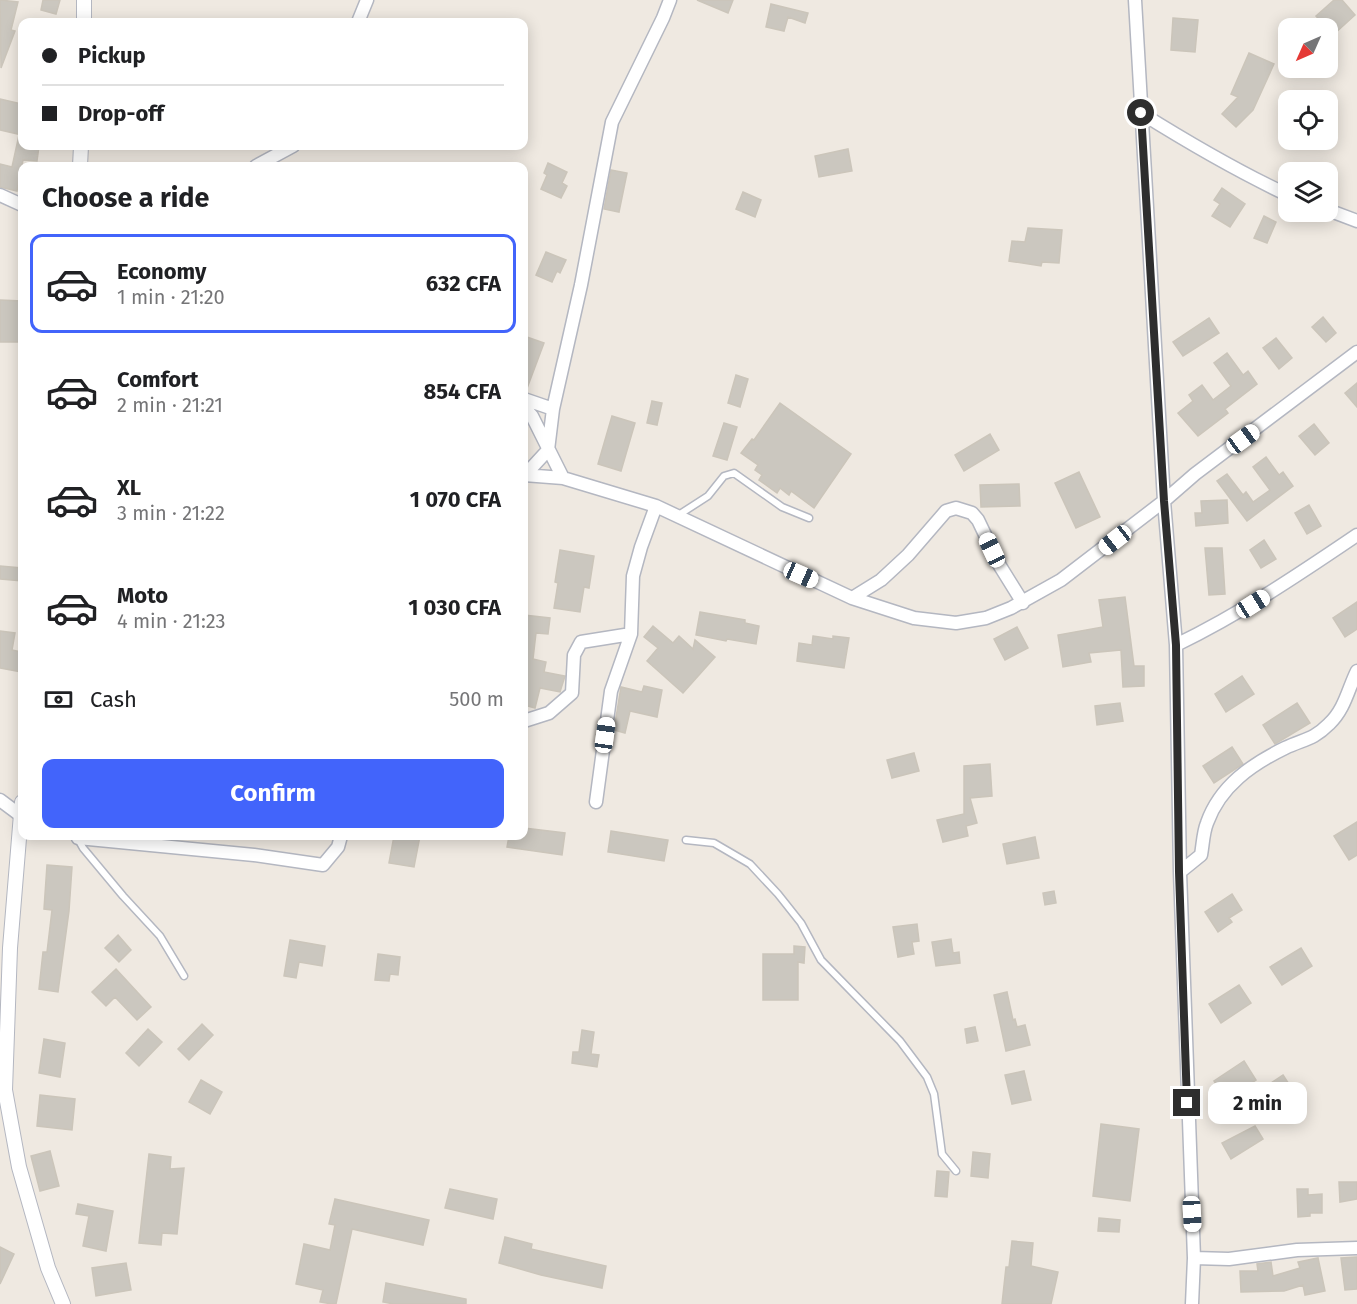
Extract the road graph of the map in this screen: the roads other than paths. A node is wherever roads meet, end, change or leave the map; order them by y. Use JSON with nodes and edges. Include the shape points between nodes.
{"nodes":[{"id":1,"x":84,"y":0,"type":"edge"},
{"id":2,"x":367,"y":0,"type":"edge"},
{"id":3,"x":670,"y":0,"type":"edge"},
{"id":4,"x":1135,"y":0,"type":"edge"},
{"id":5,"x":84,"y":18,"type":"edge"},
{"id":6,"x":360,"y":18,"type":"edge"},
{"id":7,"x":1141,"y":113,"type":"junction"},
{"id":8,"x":286,"y":150,"type":"edge"},
{"id":9,"x":263,"y":162,"type":"edge"},
{"id":10,"x":1278,"y":190,"type":"edge"},
{"id":11,"x":0,"y":195,"type":"edge"},
{"id":12,"x":18,"y":203,"type":"edge"},
{"id":13,"x":1338,"y":214,"type":"edge"},
{"id":14,"x":1357,"y":221,"type":"edge"},
{"id":15,"x":1357,"y":352,"type":"edge"},
{"id":16,"x":528,"y":400,"type":"edge"},
{"id":17,"x":553,"y":409,"type":"junction"},
{"id":18,"x":528,"y":411,"type":"edge"},
{"id":19,"x":548,"y":450,"type":"junction"},
{"id":20,"x":528,"y":471,"type":"edge"},
{"id":21,"x":528,"y":475,"type":"edge"},
{"id":22,"x":563,"y":478,"type":"junction"},
{"id":23,"x":1164,"y":501,"type":"junction"},
{"id":24,"x":656,"y":507,"type":"junction"},
{"id":25,"x":677,"y":517,"type":"junction"},
{"id":26,"x":809,"y":518,"type":"dead end"},
{"id":27,"x":1357,"y":535,"type":"edge"},
{"id":28,"x":852,"y":598,"type":"junction"},
{"id":29,"x":1023,"y":603,"type":"junction"},
{"id":30,"x":631,"y":634,"type":"junction"},
{"id":31,"x":1176,"y":645,"type":"junction"},
{"id":32,"x":1357,"y":670,"type":"edge"},
{"id":33,"x":528,"y":720,"type":"edge"},
{"id":34,"x":0,"y":800,"type":"edge"},
{"id":35,"x":596,"y":802,"type":"dead end"},
{"id":36,"x":18,"y":808,"type":"edge"},
{"id":37,"x":19,"y":840,"type":"edge"},
{"id":38,"x":79,"y":840,"type":"edge"},
{"id":39,"x":107,"y":840,"type":"edge"},
{"id":40,"x":340,"y":840,"type":"edge"},
{"id":41,"x":686,"y":840,"type":"dead end"},
{"id":42,"x":1179,"y":872,"type":"junction"},
{"id":43,"x":184,"y":976,"type":"dead end"},
{"id":44,"x":956,"y":1170,"type":"dead end"},
{"id":45,"x":1357,"y":1248,"type":"edge"},
{"id":46,"x":1194,"y":1258,"type":"junction"},
{"id":47,"x":63,"y":1304,"type":"edge"},
{"id":48,"x":1192,"y":1304,"type":"edge"}],
"edges":[{"from":1,"to":5,"type":"street"},
{"from":2,"to":6,"type":"street"},
{"from":3,"to":17,"type":"street","via":[[612,122]]},
{"from":4,"to":7,"type":"street"},
{"from":7,"to":10,"type":"street","via":[[1198,149]]},
{"from":7,"to":23,"type":"street"},
{"from":8,"to":9,"type":"street"},
{"from":11,"to":12,"type":"street"},
{"from":13,"to":14,"type":"street"},
{"from":15,"to":23,"type":"street"},
{"from":16,"to":17,"type":"street"},
{"from":17,"to":19,"type":"street"},
{"from":18,"to":19,"type":"street"},
{"from":19,"to":20,"type":"street"},
{"from":19,"to":22,"type":"street"},
{"from":21,"to":22,"type":"street"},
{"from":22,"to":24,"type":"street"},
{"from":23,"to":29,"type":"street","via":[[1082,566]]},
{"from":23,"to":31,"type":"street"},
{"from":24,"to":25,"type":"street"},
{"from":24,"to":30,"type":"street","via":[[633,576]]},
{"from":25,"to":26,"type":"lane","via":[[708,496],[723,476],[734,473],[782,507]]},
{"from":25,"to":28,"type":"street"},
{"from":27,"to":31,"type":"street","via":[[1253,604]]},
{"from":28,"to":29,"type":"street","via":[[914,618],[956,623],[986,618]]},
{"from":28,"to":29,"type":"street","via":[[881,580],[946,511],[956,508],[972,513],[978,520]]},
{"from":30,"to":33,"type":"street","via":[[581,642],[574,655],[572,693],[549,713]]},
{"from":30,"to":35,"type":"street","via":[[611,691]]},
{"from":31,"to":42,"type":"street"},
{"from":32,"to":42,"type":"street","via":[[1344,703],[1329,724],[1313,737],[1251,766],[1221,795],[1207,823],[1201,855]]},
{"from":34,"to":36,"type":"street"},
{"from":37,"to":47,"type":"street","via":[[5,1090],[19,1167],[48,1268]]},
{"from":38,"to":43,"type":"lane","via":[[160,936]]},
{"from":39,"to":40,"type":"street","via":[[323,866]]},
{"from":41,"to":44,"type":"lane","via":[[714,843],[750,864],[801,923],[821,960],[900,1041],[927,1077],[934,1094],[942,1154]]},
{"from":42,"to":46,"type":"street"},
{"from":45,"to":46,"type":"street","via":[[1297,1250],[1229,1259]]},
{"from":46,"to":48,"type":"street"}]}
